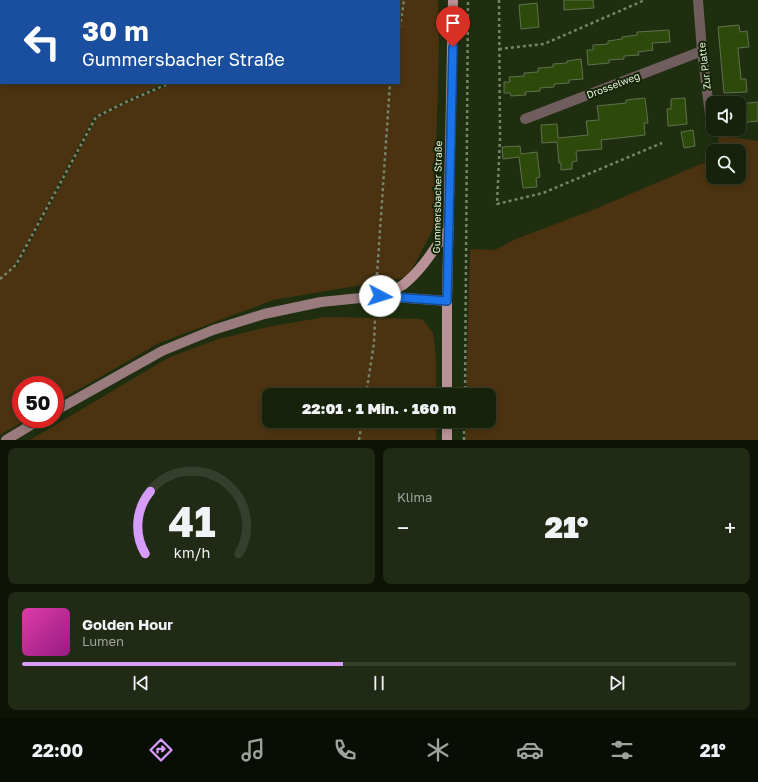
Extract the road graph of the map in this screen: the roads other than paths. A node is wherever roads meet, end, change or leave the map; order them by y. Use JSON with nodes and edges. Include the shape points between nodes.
{"nodes":[{"id":1,"x":453,"y":0,"type":"edge"},
{"id":2,"x":698,"y":0,"type":"edge"},
{"id":3,"x":702,"y":51,"type":"junction"},
{"id":4,"x":708,"y":96,"type":"edge"},
{"id":5,"x":525,"y":119,"type":"dead end"},
{"id":6,"x":449,"y":228,"type":"junction"},
{"id":7,"x":380,"y":296,"type":"junction"},
{"id":8,"x":447,"y":301,"type":"junction"},
{"id":9,"x":447,"y":388,"type":"edge"},
{"id":10,"x":64,"y":406,"type":"edge"},
{"id":11,"x":26,"y":428,"type":"edge"},
{"id":12,"x":447,"y":428,"type":"edge"},
{"id":13,"x":6,"y":440,"type":"edge"},
{"id":14,"x":447,"y":440,"type":"edge"}],
"edges":[{"from":1,"to":6,"type":"main road","name":"Gummersbacher Straße"},
{"from":2,"to":3,"type":"street","name":"Zur Platte"},
{"from":3,"to":4,"type":"street","name":"Zur Platte"},
{"from":3,"to":5,"type":"street","name":"Drosselweg"},
{"from":6,"to":7,"type":"main road","via":[[412,277],[402,286]]},
{"from":6,"to":8,"type":"main road","name":"Gummersbacher Straße"},
{"from":7,"to":8,"type":"main road"},
{"from":7,"to":10,"type":"main road","via":[[321,302],[264,314],[213,330],[162,351]]},
{"from":8,"to":9,"type":"main road","name":"Gummersbacher Straße"},
{"from":11,"to":13,"type":"main road"},
{"from":12,"to":14,"type":"main road"}]}
